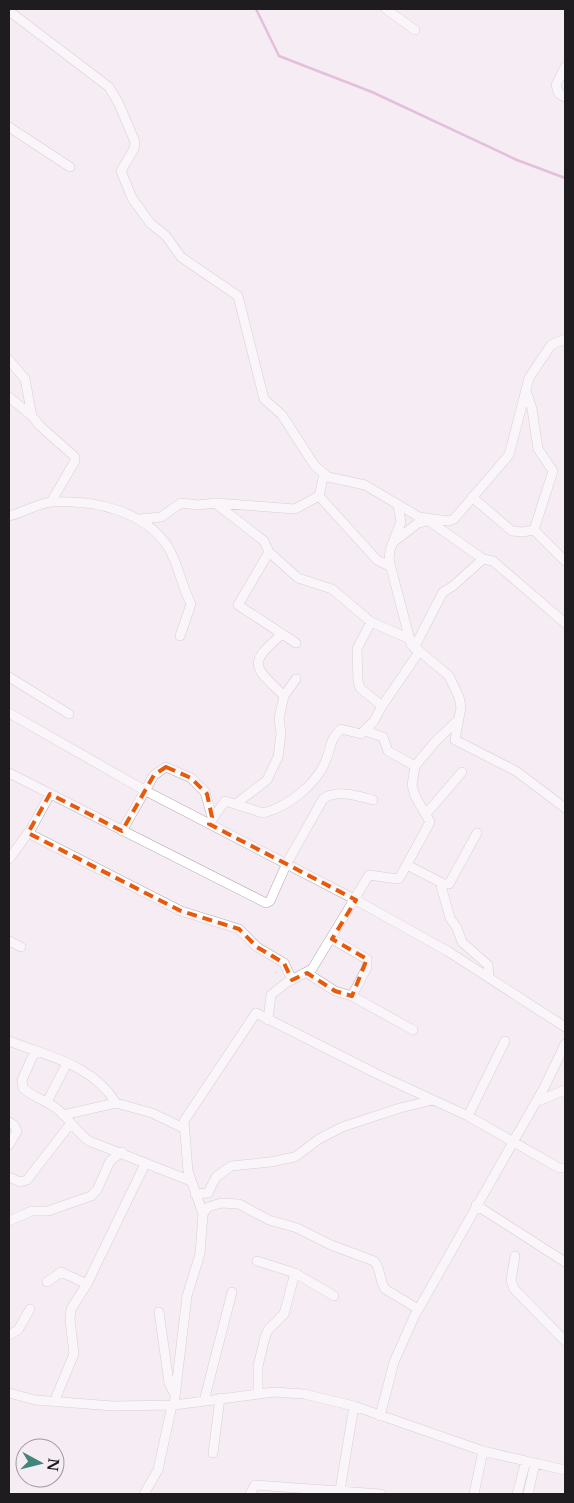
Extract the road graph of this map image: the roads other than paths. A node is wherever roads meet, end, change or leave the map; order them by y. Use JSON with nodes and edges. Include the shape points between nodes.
{"nodes":[{"id":1,"x":386,"y":9,"type":"edge"},
{"id":2,"x":9,"y":11,"type":"edge"},
{"id":3,"x":415,"y":30,"type":"dead end"},
{"id":4,"x":565,"y":67,"type":"edge"},
{"id":5,"x":565,"y":97,"type":"edge"},
{"id":6,"x":9,"y":127,"type":"edge"},
{"id":7,"x":70,"y":167,"type":"dead end"},
{"id":8,"x":565,"y":339,"type":"edge"},
{"id":9,"x":9,"y":360,"type":"edge"},
{"id":10,"x":526,"y":390,"type":"junction"},
{"id":11,"x":9,"y":397,"type":"edge"},
{"id":12,"x":32,"y":416,"type":"junction"},
{"id":13,"x":324,"y":474,"type":"junction"},
{"id":14,"x":319,"y":496,"type":"junction"},
{"id":15,"x":472,"y":498,"type":"junction"},
{"id":16,"x":50,"y":502,"type":"junction"},
{"id":17,"x":216,"y":503,"type":"junction"},
{"id":18,"x":398,"y":506,"type":"junction"},
{"id":19,"x":9,"y":516,"type":"edge"},
{"id":20,"x":140,"y":519,"type":"junction"},
{"id":21,"x":426,"y":520,"type":"junction"},
{"id":22,"x":534,"y":530,"type":"junction"},
{"id":23,"x":393,"y":541,"type":"junction"},
{"id":24,"x":269,"y":552,"type":"junction"},
{"id":25,"x":483,"y":559,"type":"junction"},
{"id":26,"x":565,"y":561,"type":"edge"},
{"id":27,"x":391,"y":567,"type":"junction"},
{"id":28,"x":371,"y":622,"type":"junction"},
{"id":29,"x":565,"y":623,"type":"edge"},
{"id":30,"x":282,"y":634,"type":"junction"},
{"id":31,"x":180,"y":636,"type":"dead end"},
{"id":32,"x":410,"y":639,"type":"junction"},
{"id":33,"x":296,"y":643,"type":"dead end"},
{"id":34,"x":416,"y":650,"type":"junction"},
{"id":35,"x":9,"y":677,"type":"edge"},
{"id":36,"x":296,"y":679,"type":"dead end"},
{"id":37,"x":284,"y":696,"type":"junction"},
{"id":38,"x":382,"y":706,"type":"junction"},
{"id":39,"x":9,"y":712,"type":"edge"},
{"id":40,"x":69,"y":714,"type":"dead end"},
{"id":41,"x":458,"y":720,"type":"junction"},
{"id":42,"x":365,"y":731,"type":"junction"},
{"id":43,"x":415,"y":766,"type":"junction"},
{"id":44,"x":462,"y":772,"type":"dead end"},
{"id":45,"x":9,"y":773,"type":"edge"},
{"id":46,"x":144,"y":790,"type":"junction"},
{"id":47,"x":50,"y":794,"type":"junction"},
{"id":48,"x":373,"y":800,"type":"dead end"},
{"id":49,"x":237,"y":803,"type":"junction"},
{"id":50,"x":565,"y":808,"type":"edge"},
{"id":51,"x":426,"y":814,"type":"junction"},
{"id":52,"x":211,"y":820,"type":"junction"},
{"id":53,"x":122,"y":831,"type":"junction"},
{"id":54,"x":28,"y":833,"type":"junction"},
{"id":55,"x":477,"y":833,"type":"dead end"},
{"id":56,"x":9,"y":859,"type":"edge"},
{"id":57,"x":287,"y":863,"type":"junction"},
{"id":58,"x":407,"y":865,"type":"junction"},
{"id":59,"x":440,"y":882,"type":"junction"},
{"id":60,"x":356,"y":900,"type":"junction"},
{"id":61,"x":332,"y":939,"type":"junction"},
{"id":62,"x":9,"y":941,"type":"edge"},
{"id":63,"x":21,"y":948,"type":"dead end"},
{"id":64,"x":307,"y":973,"type":"junction"},
{"id":65,"x":489,"y":978,"type":"junction"},
{"id":66,"x":292,"y":980,"type":"junction"},
{"id":67,"x":352,"y":996,"type":"junction"},
{"id":68,"x":268,"y":1020,"type":"junction"},
{"id":69,"x":565,"y":1027,"type":"edge"},
{"id":70,"x":413,"y":1030,"type":"dead end"},
{"id":71,"x":9,"y":1041,"type":"edge"},
{"id":72,"x":505,"y":1041,"type":"dead end"},
{"id":73,"x":565,"y":1044,"type":"edge"},
{"id":74,"x":35,"y":1052,"type":"junction"},
{"id":75,"x":67,"y":1063,"type":"junction"},
{"id":76,"x":565,"y":1090,"type":"edge"},
{"id":77,"x":434,"y":1100,"type":"junction"},
{"id":78,"x":47,"y":1102,"type":"junction"},
{"id":79,"x":536,"y":1102,"type":"junction"},
{"id":80,"x":116,"y":1103,"type":"junction"},
{"id":81,"x":63,"y":1115,"type":"junction"},
{"id":82,"x":468,"y":1116,"type":"junction"},
{"id":83,"x":9,"y":1122,"type":"edge"},
{"id":84,"x":71,"y":1123,"type":"junction"},
{"id":85,"x":183,"y":1128,"type":"junction"},
{"id":86,"x":513,"y":1142,"type":"junction"},
{"id":87,"x":9,"y":1145,"type":"edge"},
{"id":88,"x":122,"y":1152,"type":"junction"},
{"id":89,"x":145,"y":1164,"type":"junction"},
{"id":90,"x":565,"y":1169,"type":"edge"},
{"id":91,"x":9,"y":1177,"type":"edge"},
{"id":92,"x":191,"y":1181,"type":"junction"},
{"id":93,"x":208,"y":1193,"type":"junction"},
{"id":94,"x":195,"y":1194,"type":"junction"},
{"id":95,"x":221,"y":1203,"type":"junction"},
{"id":96,"x":476,"y":1204,"type":"junction"},
{"id":97,"x":203,"y":1214,"type":"junction"},
{"id":98,"x":9,"y":1221,"type":"edge"},
{"id":99,"x":515,"y":1256,"type":"dead end"},
{"id":100,"x":258,"y":1262,"type":"dead end"},
{"id":101,"x":565,"y":1262,"type":"edge"},
{"id":102,"x":295,"y":1274,"type":"junction"},
{"id":103,"x":48,"y":1282,"type":"dead end"},
{"id":104,"x":87,"y":1284,"type":"junction"},
{"id":105,"x":232,"y":1292,"type":"dead end"},
{"id":106,"x":334,"y":1296,"type":"dead end"},
{"id":107,"x":30,"y":1308,"type":"dead end"},
{"id":108,"x":418,"y":1309,"type":"junction"},
{"id":109,"x":159,"y":1312,"type":"dead end"},
{"id":110,"x":9,"y":1335,"type":"edge"},
{"id":111,"x":565,"y":1341,"type":"edge"},
{"id":112,"x":9,"y":1393,"type":"edge"},
{"id":113,"x":258,"y":1394,"type":"junction"},
{"id":114,"x":175,"y":1395,"type":"junction"},
{"id":115,"x":220,"y":1398,"type":"junction"},
{"id":116,"x":204,"y":1401,"type":"junction"},
{"id":117,"x":54,"y":1402,"type":"junction"},
{"id":118,"x":173,"y":1405,"type":"junction"},
{"id":119,"x":354,"y":1406,"type":"junction"},
{"id":120,"x":380,"y":1416,"type":"junction"},
{"id":121,"x":483,"y":1451,"type":"junction"},
{"id":122,"x":213,"y":1454,"type":"dead end"},
{"id":123,"x":531,"y":1462,"type":"junction"},
{"id":124,"x":565,"y":1470,"type":"edge"},
{"id":125,"x":340,"y":1490,"type":"junction"},
{"id":126,"x":144,"y":1494,"type":"edge"},
{"id":127,"x":250,"y":1494,"type":"edge"},
{"id":128,"x":382,"y":1494,"type":"edge"},
{"id":129,"x":474,"y":1494,"type":"edge"},
{"id":130,"x":517,"y":1494,"type":"edge"},
{"id":131,"x":528,"y":1494,"type":"edge"}],
"edges":[{"from":1,"to":3,"type":"street"},
{"from":2,"to":13,"type":"street","via":[[109,87],[120,104],[135,142],[121,171],[131,196],[181,257],[238,296],[264,399],[282,415],[313,464]]},
{"from":4,"to":5,"type":"street","via":[[556,85],[559,94]]},
{"from":6,"to":7,"type":"street"},
{"from":8,"to":10,"type":"street","via":[[551,345],[530,376]]},
{"from":9,"to":12,"type":"street","via":[[25,379]]},
{"from":10,"to":15,"type":"street","via":[[510,452]]},
{"from":10,"to":22,"type":"street","via":[[538,449],[553,471]]},
{"from":11,"to":12,"type":"street"},
{"from":12,"to":16,"type":"street","via":[[75,457]]},
{"from":13,"to":14,"type":"street"},
{"from":13,"to":18,"type":"street","via":[[365,485]]},
{"from":14,"to":17,"type":"street","via":[[295,509]]},
{"from":14,"to":27,"type":"street","via":[[378,560]]},
{"from":15,"to":21,"type":"street","via":[[451,520]]},
{"from":15,"to":22,"type":"street","via":[[512,531]]},
{"from":16,"to":19,"type":"street"},
{"from":16,"to":20,"type":"street","via":[[100,505]]},
{"from":17,"to":20,"type":"street","via":[[182,503],[161,517]]},
{"from":17,"to":24,"type":"street","via":[[264,541]]},
{"from":18,"to":21,"type":"street"},
{"from":18,"to":23,"type":"street","via":[[401,522]]},
{"from":20,"to":31,"type":"street","via":[[168,548],[191,604]]},
{"from":21,"to":23,"type":"street"},
{"from":21,"to":25,"type":"street"},
{"from":22,"to":26,"type":"street"},
{"from":23,"to":27,"type":"street","via":[[389,553]]},
{"from":24,"to":28,"type":"street","via":[[298,578],[332,589]]},
{"from":24,"to":30,"type":"street","via":[[238,605]]},
{"from":25,"to":29,"type":"street","via":[[493,561]]},
{"from":25,"to":34,"type":"street","via":[[443,592]]},
{"from":27,"to":32,"type":"street"},
{"from":28,"to":32,"type":"street"},
{"from":28,"to":38,"type":"street","via":[[357,649],[358,681],[363,690]]},
{"from":30,"to":33,"type":"street"},
{"from":30,"to":37,"type":"street","via":[[262,652],[257,665]]},
{"from":32,"to":34,"type":"street"},
{"from":34,"to":38,"type":"street"},
{"from":34,"to":41,"type":"street","via":[[451,680],[460,701]]},
{"from":35,"to":40,"type":"street"},
{"from":36,"to":37,"type":"street"},
{"from":37,"to":49,"type":"street","via":[[279,718],[281,734],[277,759],[265,784]]},
{"from":38,"to":42,"type":"street"},
{"from":39,"to":46,"type":"street"},
{"from":41,"to":43,"type":"street"},
{"from":41,"to":50,"type":"street","via":[[457,742],[516,771]]},
{"from":42,"to":43,"type":"street","via":[[382,736],[388,751]]},
{"from":42,"to":49,"type":"street","via":[[359,735],[339,730],[332,738],[326,762],[298,798],[263,812]]},
{"from":43,"to":51,"type":"street","via":[[413,788]]},
{"from":44,"to":51,"type":"street"},
{"from":45,"to":47,"type":"street"},
{"from":46,"to":52,"type":"street"},
{"from":46,"to":52,"type":"street","via":[[156,773],[168,768],[193,780],[205,792]]},
{"from":46,"to":53,"type":"street"},
{"from":47,"to":53,"type":"street"},
{"from":47,"to":54,"type":"street"},
{"from":48,"to":57,"type":"street","via":[[352,794],[325,797]]},
{"from":49,"to":52,"type":"street","via":[[224,802]]},
{"from":51,"to":58,"type":"street","via":[[430,822]]},
{"from":52,"to":57,"type":"street"},
{"from":53,"to":57,"type":"street","via":[[266,903],[270,901]]},
{"from":54,"to":56,"type":"street"},
{"from":54,"to":66,"type":"street","via":[[181,911],[239,929],[255,946],[284,963]]},
{"from":55,"to":59,"type":"street","via":[[451,882],[446,885]]},
{"from":57,"to":60,"type":"street"},
{"from":58,"to":59,"type":"street"},
{"from":58,"to":60,"type":"street","via":[[398,879],[369,875]]},
{"from":59,"to":65,"type":"street","via":[[450,918],[462,942],[488,965]]},
{"from":60,"to":61,"type":"street"},
{"from":60,"to":65,"type":"street","via":[[450,952]]},
{"from":61,"to":64,"type":"street"},
{"from":61,"to":67,"type":"street","via":[[367,960]]},
{"from":62,"to":63,"type":"street"},
{"from":64,"to":66,"type":"street"},
{"from":64,"to":67,"type":"street","via":[[335,991]]},
{"from":65,"to":69,"type":"street"},
{"from":66,"to":68,"type":"street","via":[[270,997]]},
{"from":67,"to":70,"type":"street"},
{"from":68,"to":77,"type":"street"},
{"from":68,"to":85,"type":"street","via":[[256,1013],[189,1112]]},
{"from":71,"to":74,"type":"street"},
{"from":72,"to":82,"type":"street"},
{"from":73,"to":79,"type":"street"},
{"from":74,"to":75,"type":"street"},
{"from":74,"to":78,"type":"street","via":[[22,1085]]},
{"from":75,"to":78,"type":"street"},
{"from":75,"to":80,"type":"street","via":[[95,1077]]},
{"from":76,"to":79,"type":"street"},
{"from":77,"to":82,"type":"street"},
{"from":77,"to":93,"type":"street","via":[[342,1127],[295,1156],[231,1166],[216,1177]]},
{"from":78,"to":81,"type":"street"},
{"from":79,"to":86,"type":"street"},
{"from":80,"to":81,"type":"street"},
{"from":80,"to":85,"type":"street","via":[[152,1113]]},
{"from":81,"to":84,"type":"street"},
{"from":82,"to":86,"type":"street"},
{"from":83,"to":87,"type":"street","via":[[17,1131]]},
{"from":84,"to":88,"type":"street","via":[[89,1141]]},
{"from":84,"to":91,"type":"street","via":[[27,1180]]},
{"from":85,"to":92,"type":"street"},
{"from":86,"to":90,"type":"street"},
{"from":86,"to":96,"type":"street"},
{"from":88,"to":89,"type":"street"},
{"from":88,"to":98,"type":"street","via":[[110,1161],[98,1190],[91,1196],[48,1211],[32,1211]]},
{"from":89,"to":92,"type":"street"},
{"from":89,"to":104,"type":"street"},
{"from":92,"to":94,"type":"street"},
{"from":93,"to":94,"type":"street"},
{"from":93,"to":95,"type":"street"},
{"from":94,"to":97,"type":"street"},
{"from":95,"to":97,"type":"street","via":[[208,1207]]},
{"from":95,"to":108,"type":"street","via":[[240,1204],[268,1220],[297,1228],[374,1261],[385,1289]]},
{"from":96,"to":101,"type":"street"},
{"from":96,"to":108,"type":"street"},
{"from":97,"to":114,"type":"street","via":[[200,1254],[187,1296]]},
{"from":99,"to":111,"type":"street","via":[[511,1280],[514,1289]]},
{"from":100,"to":102,"type":"street"},
{"from":102,"to":106,"type":"street"},
{"from":102,"to":113,"type":"street","via":[[284,1314],[266,1332],[258,1366]]},
{"from":103,"to":104,"type":"street","via":[[61,1272]]},
{"from":104,"to":117,"type":"street","via":[[71,1309],[74,1354]]},
{"from":105,"to":116,"type":"street"},
{"from":107,"to":110,"type":"street","via":[[18,1330]]},
{"from":108,"to":120,"type":"street","via":[[394,1362]]},
{"from":109,"to":114,"type":"street","via":[[168,1383]]},
{"from":112,"to":117,"type":"street"},
{"from":113,"to":115,"type":"street"},
{"from":113,"to":119,"type":"street","via":[[304,1394]]},
{"from":114,"to":118,"type":"street"},
{"from":115,"to":116,"type":"street"},
{"from":115,"to":122,"type":"street"},
{"from":116,"to":118,"type":"street"},
{"from":117,"to":118,"type":"street","via":[[113,1406]]},
{"from":118,"to":126,"type":"street","via":[[158,1470]]},
{"from":119,"to":120,"type":"street"},
{"from":119,"to":125,"type":"street"},
{"from":120,"to":121,"type":"street"},
{"from":121,"to":123,"type":"street"},
{"from":121,"to":129,"type":"street"},
{"from":123,"to":124,"type":"street"},
{"from":123,"to":130,"type":"street"},
{"from":123,"to":131,"type":"street"},
{"from":125,"to":127,"type":"street","via":[[255,1485]]},
{"from":125,"to":128,"type":"street"}]}
